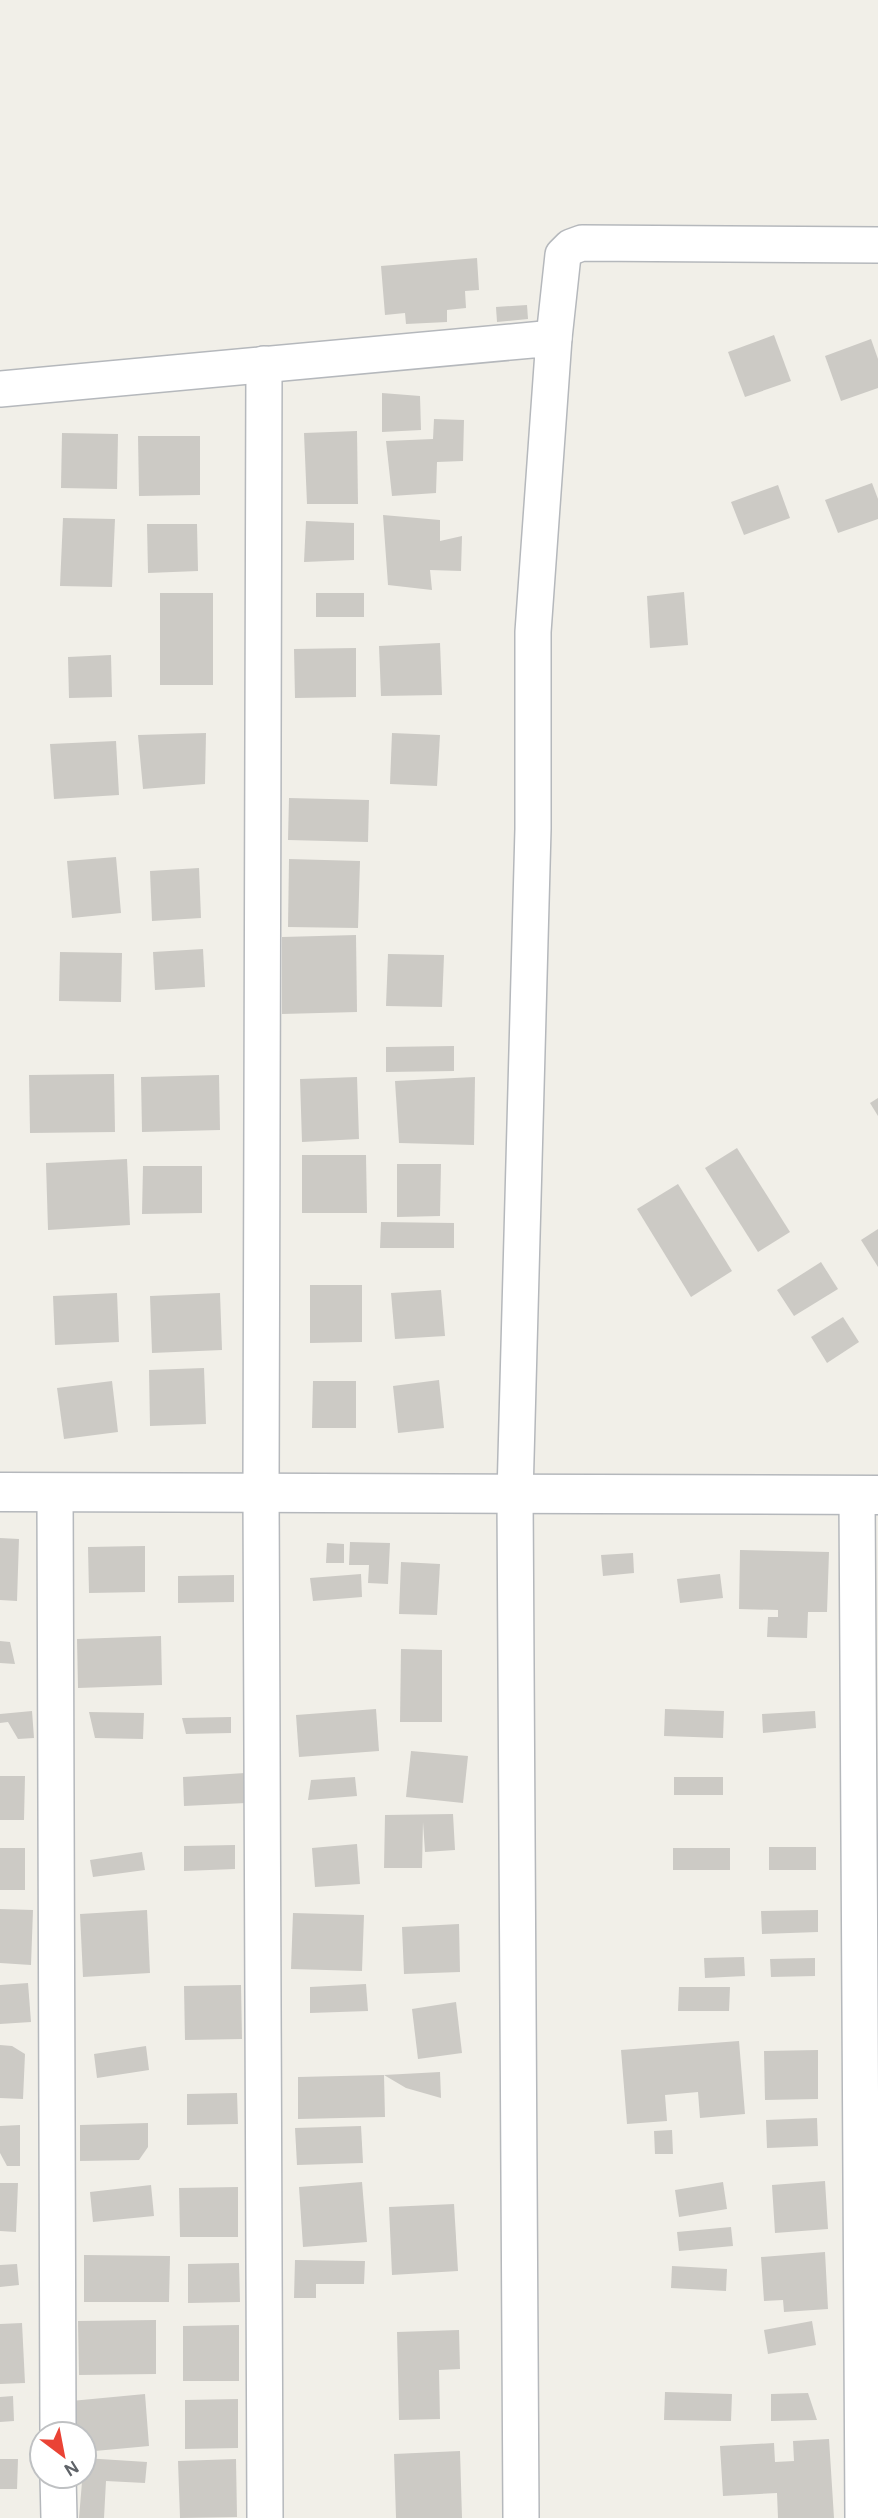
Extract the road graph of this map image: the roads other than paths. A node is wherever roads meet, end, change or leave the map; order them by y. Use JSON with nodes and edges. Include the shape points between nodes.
{"nodes":[{"id":1,"x":878,"y":245,"type":"edge"},
{"id":2,"x":554,"y":338,"type":"junction"},
{"id":3,"x":264,"y":364,"type":"junction"},
{"id":4,"x":0,"y":389,"type":"edge"},
{"id":5,"x":261,"y":1491,"type":"junction"},
{"id":6,"x":0,"y":1492,"type":"edge"},
{"id":7,"x":55,"y":1492,"type":"junction"},
{"id":8,"x":515,"y":1495,"type":"junction"},
{"id":9,"x":868,"y":1495,"type":"edge"},
{"id":10,"x":58,"y":2420,"type":"edge"},
{"id":11,"x":58,"y":2490,"type":"edge"},
{"id":12,"x":59,"y":2518,"type":"edge"},
{"id":13,"x":265,"y":2518,"type":"edge"},
{"id":14,"x":521,"y":2518,"type":"edge"},
{"id":15,"x":863,"y":2518,"type":"edge"}],
"edges":[{"from":1,"to":2,"type":"street","via":[[582,243],[563,255]]},
{"from":2,"to":3,"type":"street"},
{"from":2,"to":8,"type":"street","via":[[533,632],[532,855]]},
{"from":3,"to":4,"type":"street"},
{"from":3,"to":5,"type":"street"},
{"from":5,"to":7,"type":"street"},
{"from":5,"to":8,"type":"street"},
{"from":5,"to":13,"type":"street"},
{"from":6,"to":7,"type":"street"},
{"from":7,"to":10,"type":"street"},
{"from":8,"to":9,"type":"street"},
{"from":8,"to":14,"type":"street"},
{"from":9,"to":15,"type":"street"},
{"from":11,"to":12,"type":"street"}]}
